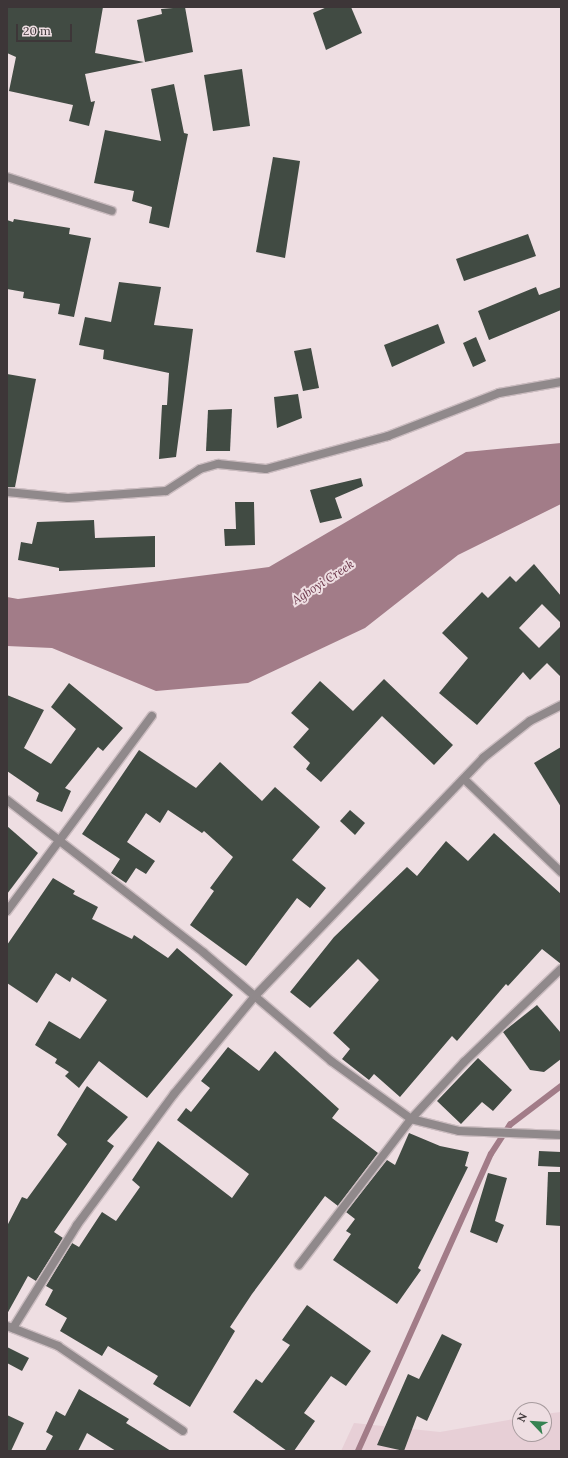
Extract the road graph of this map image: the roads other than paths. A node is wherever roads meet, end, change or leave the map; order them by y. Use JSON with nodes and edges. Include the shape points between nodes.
{"nodes":[{"id":1,"x":7,"y":177,"type":"edge"},
{"id":2,"x":112,"y":211,"type":"dead end"},
{"id":3,"x":561,"y":382,"type":"edge"},
{"id":4,"x":7,"y":492,"type":"edge"},
{"id":5,"x":561,"y":705,"type":"edge"},
{"id":6,"x":152,"y":716,"type":"dead end"},
{"id":7,"x":465,"y":780,"type":"junction"},
{"id":8,"x":7,"y":800,"type":"edge"},
{"id":9,"x":57,"y":840,"type":"junction"},
{"id":10,"x":561,"y":872,"type":"edge"},
{"id":11,"x":7,"y":911,"type":"edge"},
{"id":12,"x":561,"y":969,"type":"edge"},
{"id":13,"x":255,"y":996,"type":"junction"},
{"id":14,"x":411,"y":1119,"type":"junction"},
{"id":15,"x":561,"y":1135,"type":"edge"},
{"id":16,"x":299,"y":1266,"type":"dead end"},
{"id":17,"x":10,"y":1327,"type":"edge"},
{"id":18,"x":183,"y":1431,"type":"dead end"}],
"edges":[{"from":1,"to":2,"type":"street"},
{"from":3,"to":4,"type":"street","via":[[499,393],[388,436],[266,469],[218,464],[200,469],[166,491],[68,498]]},
{"from":5,"to":7,"type":"street","via":[[530,721],[483,758]]},
{"from":6,"to":9,"type":"street"},
{"from":7,"to":10,"type":"street"},
{"from":7,"to":13,"type":"street"},
{"from":8,"to":9,"type":"street"},
{"from":9,"to":11,"type":"street","via":[[46,861]]},
{"from":9,"to":13,"type":"street"},
{"from":12,"to":14,"type":"street","via":[[469,1057]]},
{"from":13,"to":14,"type":"street","via":[[331,1061]]},
{"from":13,"to":17,"type":"street","via":[[174,1094],[77,1225]]},
{"from":14,"to":15,"type":"street","via":[[459,1130],[510,1135]]},
{"from":14,"to":16,"type":"street"},
{"from":17,"to":18,"type":"street","via":[[58,1346],[84,1361]]}]}
